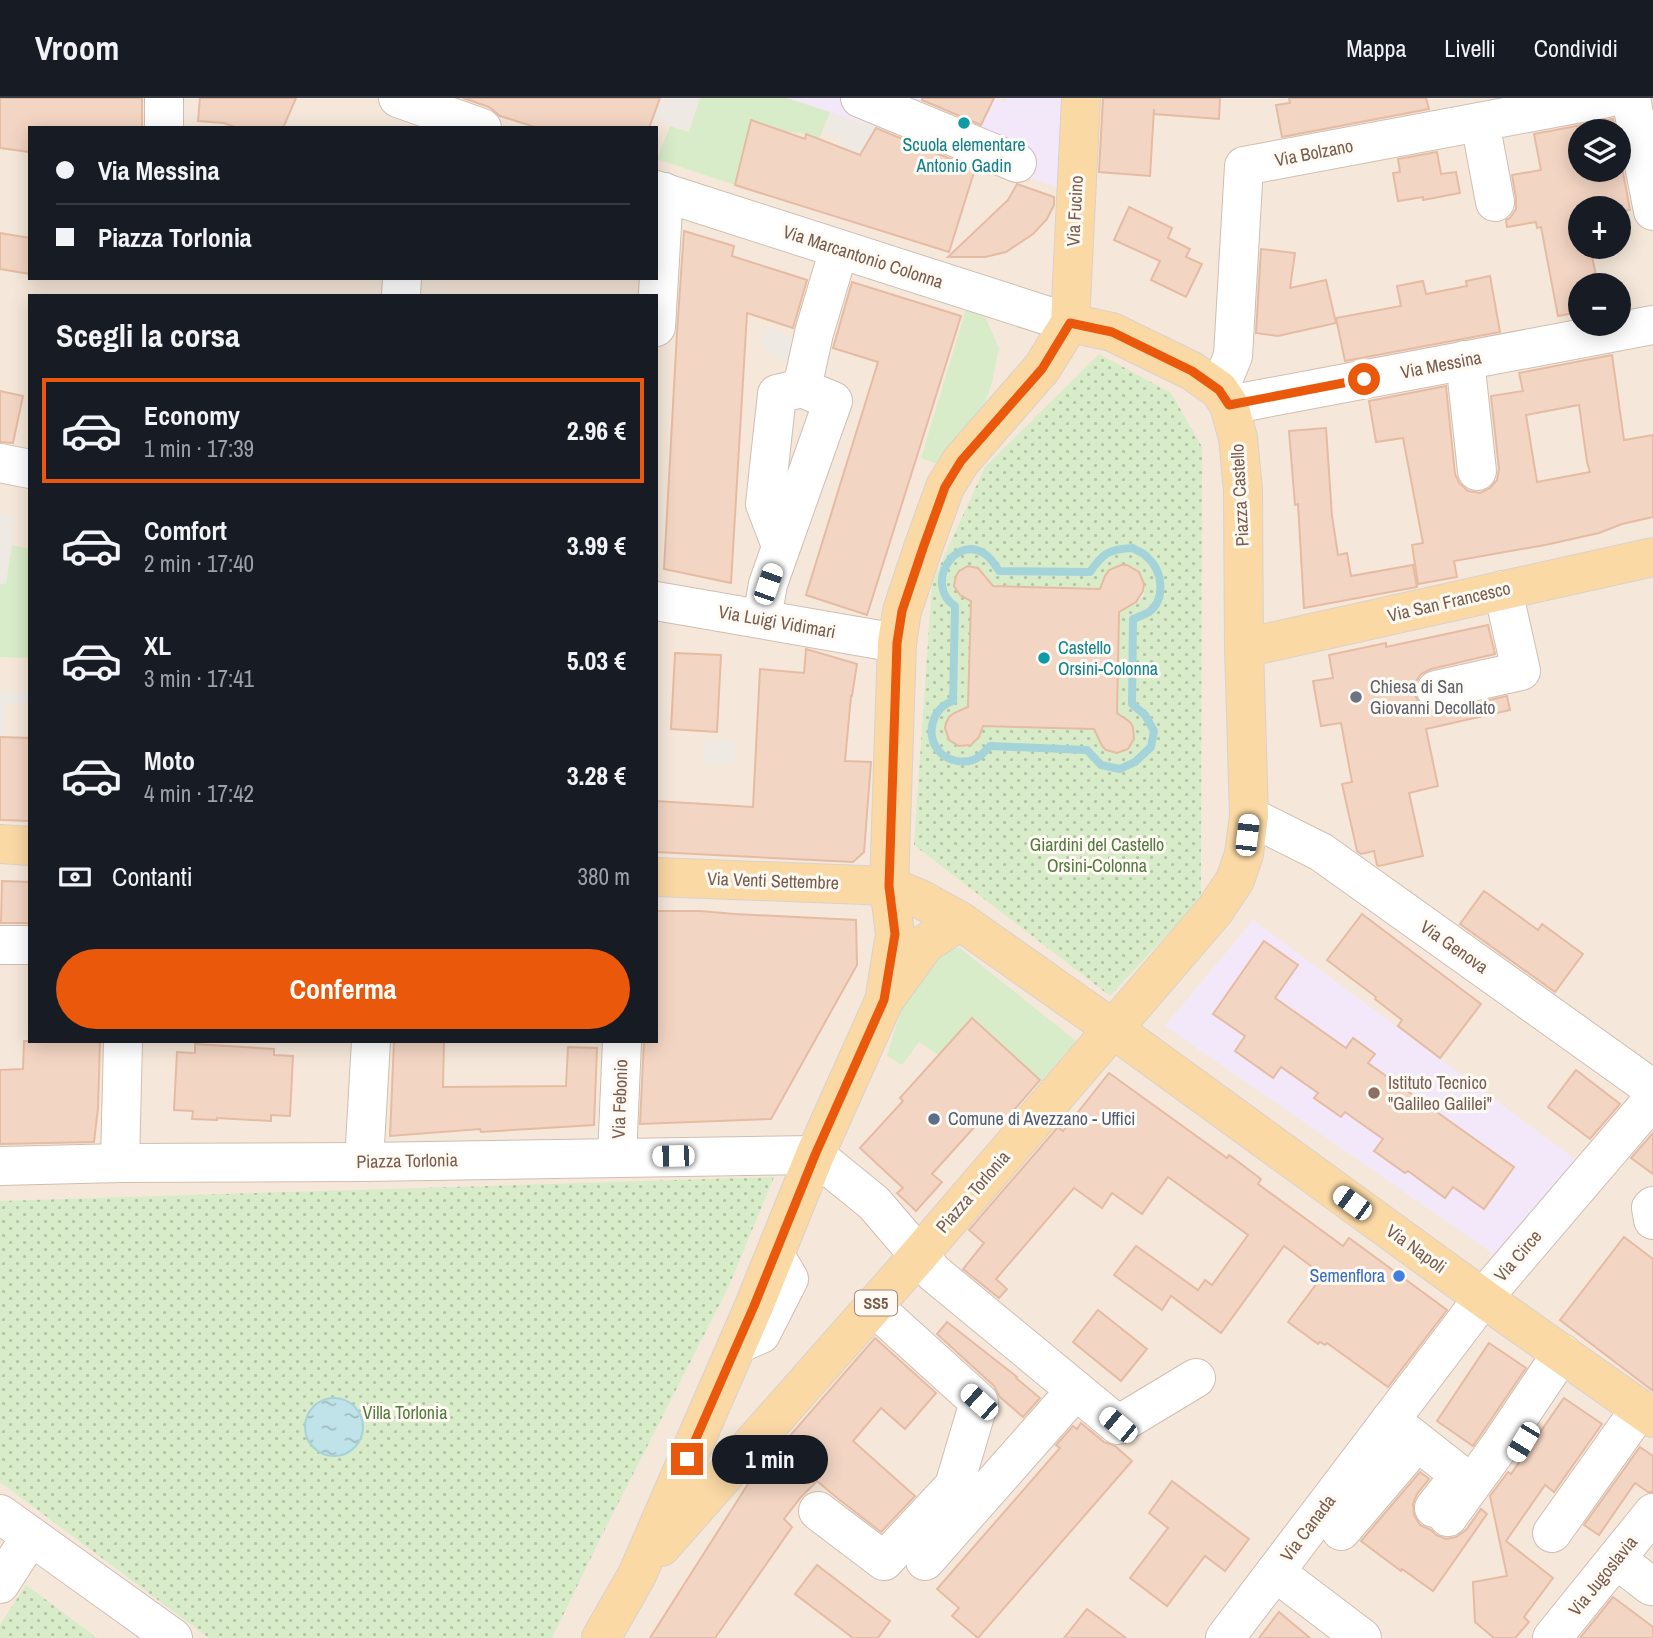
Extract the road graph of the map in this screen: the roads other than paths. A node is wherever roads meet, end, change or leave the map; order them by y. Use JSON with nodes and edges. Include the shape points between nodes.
{"nodes":[{"id":1,"x":164,"y":98,"type":"edge"},
{"id":2,"x":860,"y":98,"type":"edge"},
{"id":3,"x":1081,"y":98,"type":"edge"},
{"id":4,"x":1607,"y":98,"type":"edge"},
{"id":5,"x":1631,"y":98,"type":"edge"},
{"id":6,"x":406,"y":106,"type":"edge"},
{"id":7,"x":1480,"y":121,"type":"junction"},
{"id":8,"x":164,"y":126,"type":"edge"},
{"id":9,"x":475,"y":126,"type":"edge"},
{"id":10,"x":1017,"y":163,"type":"dead end"},
{"id":11,"x":660,"y":191,"type":"edge"},
{"id":12,"x":1495,"y":202,"type":"dead end"},
{"id":13,"x":1653,"y":211,"type":"edge"},
{"id":14,"x":839,"y":249,"type":"junction"},
{"id":15,"x":658,"y":270,"type":"edge"},
{"id":16,"x":1070,"y":323,"type":"junction"},
{"id":17,"x":1653,"y":325,"type":"edge"},
{"id":18,"x":1465,"y":360,"type":"junction"},
{"id":19,"x":1224,"y":397,"type":"junction"},
{"id":20,"x":0,"y":463,"type":"edge"},
{"id":21,"x":28,"y":469,"type":"edge"},
{"id":22,"x":1477,"y":471,"type":"dead end"},
{"id":23,"x":1653,"y":557,"type":"edge"},
{"id":24,"x":1503,"y":590,"type":"junction"},
{"id":25,"x":658,"y":601,"type":"edge"},
{"id":26,"x":762,"y":620,"type":"junction"},
{"id":27,"x":897,"y":643,"type":"junction"},
{"id":28,"x":1244,"y":648,"type":"junction"},
{"id":29,"x":1436,"y":690,"type":"dead end"},
{"id":30,"x":1249,"y":816,"type":"junction"},
{"id":31,"x":0,"y":844,"type":"edge"},
{"id":32,"x":28,"y":846,"type":"edge"},
{"id":33,"x":658,"y":877,"type":"edge"},
{"id":34,"x":889,"y":886,"type":"junction"},
{"id":35,"x":960,"y":921,"type":"junction"},
{"id":36,"x":0,"y":945,"type":"edge"},
{"id":37,"x":28,"y":946,"type":"edge"},
{"id":38,"x":884,"y":1000,"type":"junction"},
{"id":39,"x":1113,"y":1029,"type":"junction"},
{"id":40,"x":123,"y":1043,"type":"edge"},
{"id":41,"x":371,"y":1043,"type":"edge"},
{"id":42,"x":622,"y":1043,"type":"edge"},
{"id":43,"x":1653,"y":1089,"type":"edge"},
{"id":44,"x":1653,"y":1099,"type":"edge"},
{"id":45,"x":815,"y":1155,"type":"junction"},
{"id":46,"x":617,"y":1157,"type":"junction"},
{"id":47,"x":364,"y":1161,"type":"junction"},
{"id":48,"x":120,"y":1163,"type":"junction"},
{"id":49,"x":0,"y":1166,"type":"edge"},
{"id":50,"x":1653,"y":1206,"type":"edge"},
{"id":51,"x":1653,"y":1220,"type":"edge"},
{"id":52,"x":918,"y":1256,"type":"junction"},
{"id":53,"x":1483,"y":1298,"type":"junction"},
{"id":54,"x":873,"y":1307,"type":"junction"},
{"id":55,"x":1567,"y":1357,"type":"junction"},
{"id":56,"x":1196,"y":1378,"type":"dead end"},
{"id":57,"x":1076,"y":1390,"type":"junction"},
{"id":58,"x":1649,"y":1412,"type":"edge"},
{"id":59,"x":1404,"y":1430,"type":"junction"},
{"id":60,"x":1512,"y":1460,"type":"dead end"},
{"id":61,"x":818,"y":1511,"type":"dead end"},
{"id":62,"x":1653,"y":1513,"type":"edge"},
{"id":63,"x":0,"y":1514,"type":"edge"},
{"id":64,"x":1341,"y":1531,"type":"dead end"},
{"id":65,"x":1552,"y":1533,"type":"dead end"},
{"id":66,"x":31,"y":1536,"type":"junction"},
{"id":67,"x":925,"y":1561,"type":"dead end"},
{"id":68,"x":1642,"y":1562,"type":"edge"},
{"id":69,"x":1275,"y":1572,"type":"junction"},
{"id":70,"x":637,"y":1575,"type":"junction"},
{"id":71,"x":0,"y":1584,"type":"edge"},
{"id":72,"x":173,"y":1638,"type":"edge"},
{"id":73,"x":601,"y":1638,"type":"edge"},
{"id":74,"x":1225,"y":1638,"type":"edge"},
{"id":75,"x":1362,"y":1638,"type":"edge"},
{"id":76,"x":1552,"y":1638,"type":"edge"}],
"edges":[{"from":1,"to":8,"type":"street"},
{"from":2,"to":10,"type":"street"},
{"from":3,"to":16,"type":"main road","name":"Via Fucino"},
{"from":4,"to":7,"type":"street","name":"Via Bolzano"},
{"from":5,"to":13,"type":"street"},
{"from":6,"to":9,"type":"street"},
{"from":7,"to":12,"type":"street"},
{"from":7,"to":19,"type":"street","name":"Via Bolzano","via":[[1244,166],[1233,356]]},
{"from":11,"to":14,"type":"street","name":"Via Marcantonio Colonna"},
{"from":11,"to":15,"type":"street"},
{"from":14,"to":16,"type":"street","name":"Via Marcantonio Colonna"},
{"from":14,"to":26,"type":"street","via":[[802,388],[777,394],[765,504],[781,546]]},
{"from":16,"to":19,"type":"main road","via":[[1112,332],[1192,371]]},
{"from":16,"to":27,"type":"main road","via":[[1042,369],[961,461],[945,487],[902,611]]},
{"from":17,"to":18,"type":"street","name":"Via Messina"},
{"from":18,"to":19,"type":"street","name":"Via Messina"},
{"from":18,"to":22,"type":"street"},
{"from":19,"to":28,"type":"main road","name":"Piazza Castello","via":[[1238,438],[1243,490]]},
{"from":20,"to":21,"type":"street"},
{"from":23,"to":24,"type":"main road","name":"Via San Francesco"},
{"from":24,"to":28,"type":"main road","name":"Via San Francesco"},
{"from":24,"to":29,"type":"street","via":[[1521,671]]},
{"from":25,"to":26,"type":"street","name":"Via Luigi Vidimari"},
{"from":26,"to":27,"type":"street","name":"Via Luigi Vidimari"},
{"from":27,"to":34,"type":"main road"},
{"from":28,"to":30,"type":"main road","name":"Piazza Castello"},
{"from":30,"to":39,"type":"main road","name":"Piazza Castello","via":[[1235,880],[1215,910]]},
{"from":30,"to":43,"type":"street","name":"Via Genova","via":[[1321,852]]},
{"from":31,"to":32,"type":"main road"},
{"from":33,"to":34,"type":"main road","name":"Via Venti Settembre"},
{"from":34,"to":35,"type":"main road"},
{"from":34,"to":38,"type":"main road","name":"Piazza Torlonia","number":"SS5","via":[[895,934]]},
{"from":35,"to":38,"type":"main road","via":[[925,944]]},
{"from":35,"to":39,"type":"main road"},
{"from":36,"to":37,"type":"street"},
{"from":38,"to":45,"type":"main road","name":"Piazza Torlonia","number":"SS5"},
{"from":39,"to":52,"type":"main road","name":"Piazza Torlonia","number":"SS5"},
{"from":39,"to":53,"type":"main road","name":"Via Napoli"},
{"from":40,"to":48,"type":"street"},
{"from":41,"to":47,"type":"street"},
{"from":42,"to":46,"type":"street","name":"Via Febonio"},
{"from":44,"to":53,"type":"street","name":"Via Circe"},
{"from":45,"to":46,"type":"street","name":"Piazza Torlonia"},
{"from":45,"to":52,"type":"street","via":[[874,1203]]},
{"from":45,"to":70,"type":"main road","name":"Piazza Torlonia","number":"SS5"},
{"from":46,"to":47,"type":"street","name":"Piazza Torlonia"},
{"from":47,"to":48,"type":"street","name":"Piazza Torlonia"},
{"from":48,"to":49,"type":"street","name":"Piazza Torlonia"},
{"from":50,"to":51,"type":"street"},
{"from":52,"to":54,"type":"main road","name":"Piazza Torlonia","number":"SS5"},
{"from":52,"to":57,"type":"street"},
{"from":53,"to":55,"type":"main road","name":"Via Napoli"},
{"from":53,"to":59,"type":"street","name":"Via Circe"},
{"from":54,"to":61,"type":"street","via":[[979,1402],[954,1486],[884,1561]]},
{"from":54,"to":70,"type":"main road","name":"Piazza Torlonia","number":"SS5"},
{"from":55,"to":58,"type":"main road","name":"Via Napoli"},
{"from":55,"to":59,"type":"street","via":[[1498,1448],[1439,1515],[1460,1475]]},
{"from":55,"to":60,"type":"street"},
{"from":56,"to":57,"type":"street","via":[[1118,1425]]},
{"from":57,"to":67,"type":"street"},
{"from":58,"to":65,"type":"street"},
{"from":59,"to":64,"type":"street"},
{"from":59,"to":69,"type":"street","name":"Via Canada"},
{"from":62,"to":68,"type":"street","name":"Via Jugoslavia"},
{"from":63,"to":66,"type":"street"},
{"from":66,"to":71,"type":"street"},
{"from":66,"to":72,"type":"street"},
{"from":68,"to":76,"type":"street","name":"Via Jugoslavia"},
{"from":69,"to":74,"type":"street","name":"Via Canada"},
{"from":69,"to":75,"type":"street"},
{"from":70,"to":73,"type":"main road","name":"Piazza Torlonia","number":"SS5"}]}
